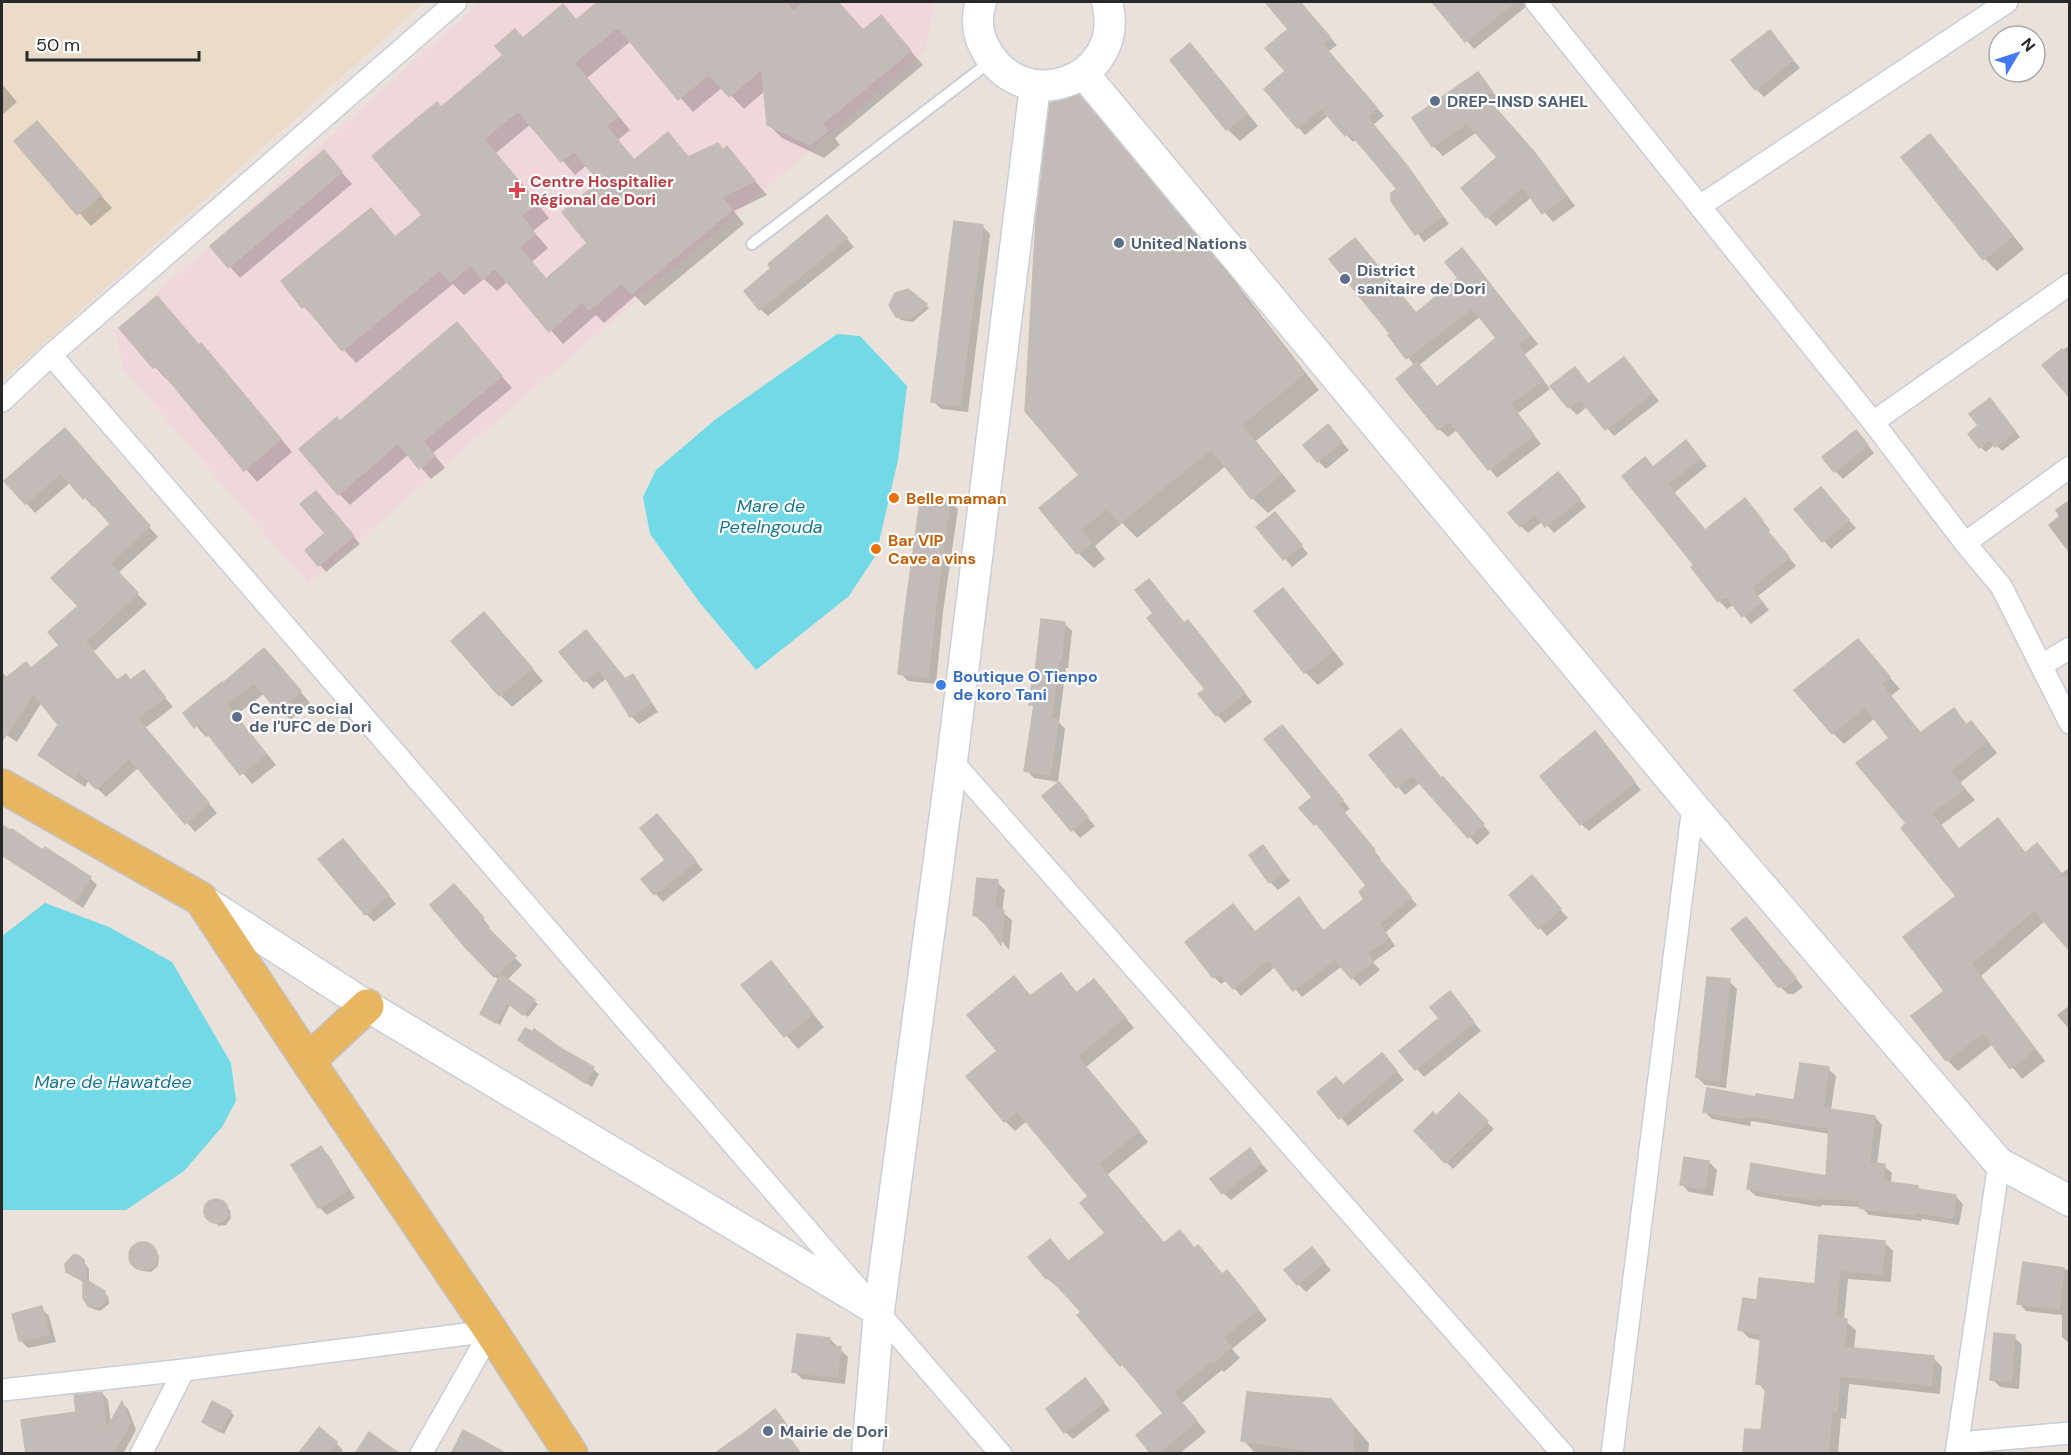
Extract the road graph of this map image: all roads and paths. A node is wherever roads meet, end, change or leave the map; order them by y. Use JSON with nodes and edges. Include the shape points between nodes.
{"nodes":[{"id":1,"x":456,"y":2,"type":"edge"},
{"id":2,"x":981,"y":2,"type":"edge"},
{"id":3,"x":1107,"y":2,"type":"edge"},
{"id":4,"x":1536,"y":2,"type":"edge"},
{"id":5,"x":2007,"y":2,"type":"edge"},
{"id":6,"x":991,"y":61,"type":"junction"},
{"id":7,"x":1084,"y":74,"type":"junction"},
{"id":8,"x":1035,"y":86,"type":"junction"},
{"id":9,"x":1701,"y":206,"type":"junction"},
{"id":10,"x":752,"y":244,"type":"dead end"},
{"id":11,"x":2070,"y":284,"type":"edge"},
{"id":12,"x":51,"y":355,"type":"junction"},
{"id":13,"x":2,"y":401,"type":"edge"},
{"id":14,"x":1873,"y":422,"type":"junction"},
{"id":15,"x":2070,"y":467,"type":"edge"},
{"id":16,"x":1965,"y":543,"type":"junction"},
{"id":17,"x":2070,"y":648,"type":"edge"},
{"id":18,"x":2042,"y":665,"type":"junction"},
{"id":19,"x":2070,"y":723,"type":"edge"},
{"id":20,"x":952,"y":761,"type":"junction"},
{"id":21,"x":2,"y":786,"type":"edge"},
{"id":22,"x":1693,"y":806,"type":"junction"},
{"id":23,"x":201,"y":899,"type":"junction"},
{"id":24,"x":367,"y":1006,"type":"junction"},
{"id":25,"x":308,"y":1061,"type":"junction"},
{"id":26,"x":1999,"y":1163,"type":"junction"},
{"id":27,"x":2070,"y":1201,"type":"edge"},
{"id":28,"x":879,"y":1311,"type":"junction"},
{"id":29,"x":491,"y":1331,"type":"junction"},
{"id":30,"x":184,"y":1370,"type":"junction"},
{"id":31,"x":2,"y":1390,"type":"edge"},
{"id":32,"x":2070,"y":1433,"type":"edge"},
{"id":33,"x":1957,"y":1448,"type":"edge"},
{"id":34,"x":141,"y":1454,"type":"edge"},
{"id":35,"x":421,"y":1454,"type":"edge"},
{"id":36,"x":571,"y":1454,"type":"edge"},
{"id":37,"x":867,"y":1454,"type":"edge"},
{"id":38,"x":1001,"y":1454,"type":"edge"},
{"id":39,"x":1563,"y":1454,"type":"edge"},
{"id":40,"x":1612,"y":1454,"type":"edge"}],
"edges":[{"from":1,"to":12,"type":"street"},
{"from":2,"to":6,"type":"main road","via":[[977,12],[980,37]]},
{"from":3,"to":7,"type":"main road","via":[[1111,15],[1109,37],[1100,57]]},
{"from":4,"to":9,"type":"street"},
{"from":5,"to":9,"type":"street"},
{"from":6,"to":8,"type":"main road","via":[[1010,77]]},
{"from":6,"to":10,"type":"lane"},
{"from":7,"to":8,"type":"main road","via":[[1060,85]]},
{"from":7,"to":22,"type":"main road"},
{"from":8,"to":20,"type":"main road"},
{"from":9,"to":14,"type":"street"},
{"from":11,"to":14,"type":"street"},
{"from":12,"to":13,"type":"street"},
{"from":12,"to":28,"type":"street"},
{"from":14,"to":16,"type":"street"},
{"from":15,"to":16,"type":"street"},
{"from":16,"to":18,"type":"street","via":[[2001,586]]},
{"from":17,"to":18,"type":"street"},
{"from":18,"to":19,"type":"street"},
{"from":20,"to":28,"type":"main road"},
{"from":20,"to":39,"type":"street"},
{"from":21,"to":23,"type":"main road"},
{"from":22,"to":26,"type":"main road"},
{"from":22,"to":40,"type":"street"},
{"from":23,"to":24,"type":"main road"},
{"from":23,"to":25,"type":"main road"},
{"from":24,"to":25,"type":"main road"},
{"from":24,"to":28,"type":"main road"},
{"from":25,"to":29,"type":"main road"},
{"from":26,"to":27,"type":"main road"},
{"from":26,"to":33,"type":"street"},
{"from":28,"to":37,"type":"main road"},
{"from":28,"to":38,"type":"street"},
{"from":29,"to":30,"type":"street"},
{"from":29,"to":35,"type":"street"},
{"from":29,"to":36,"type":"main road"},
{"from":30,"to":31,"type":"street"},
{"from":30,"to":34,"type":"street"},
{"from":32,"to":33,"type":"street"}]}
